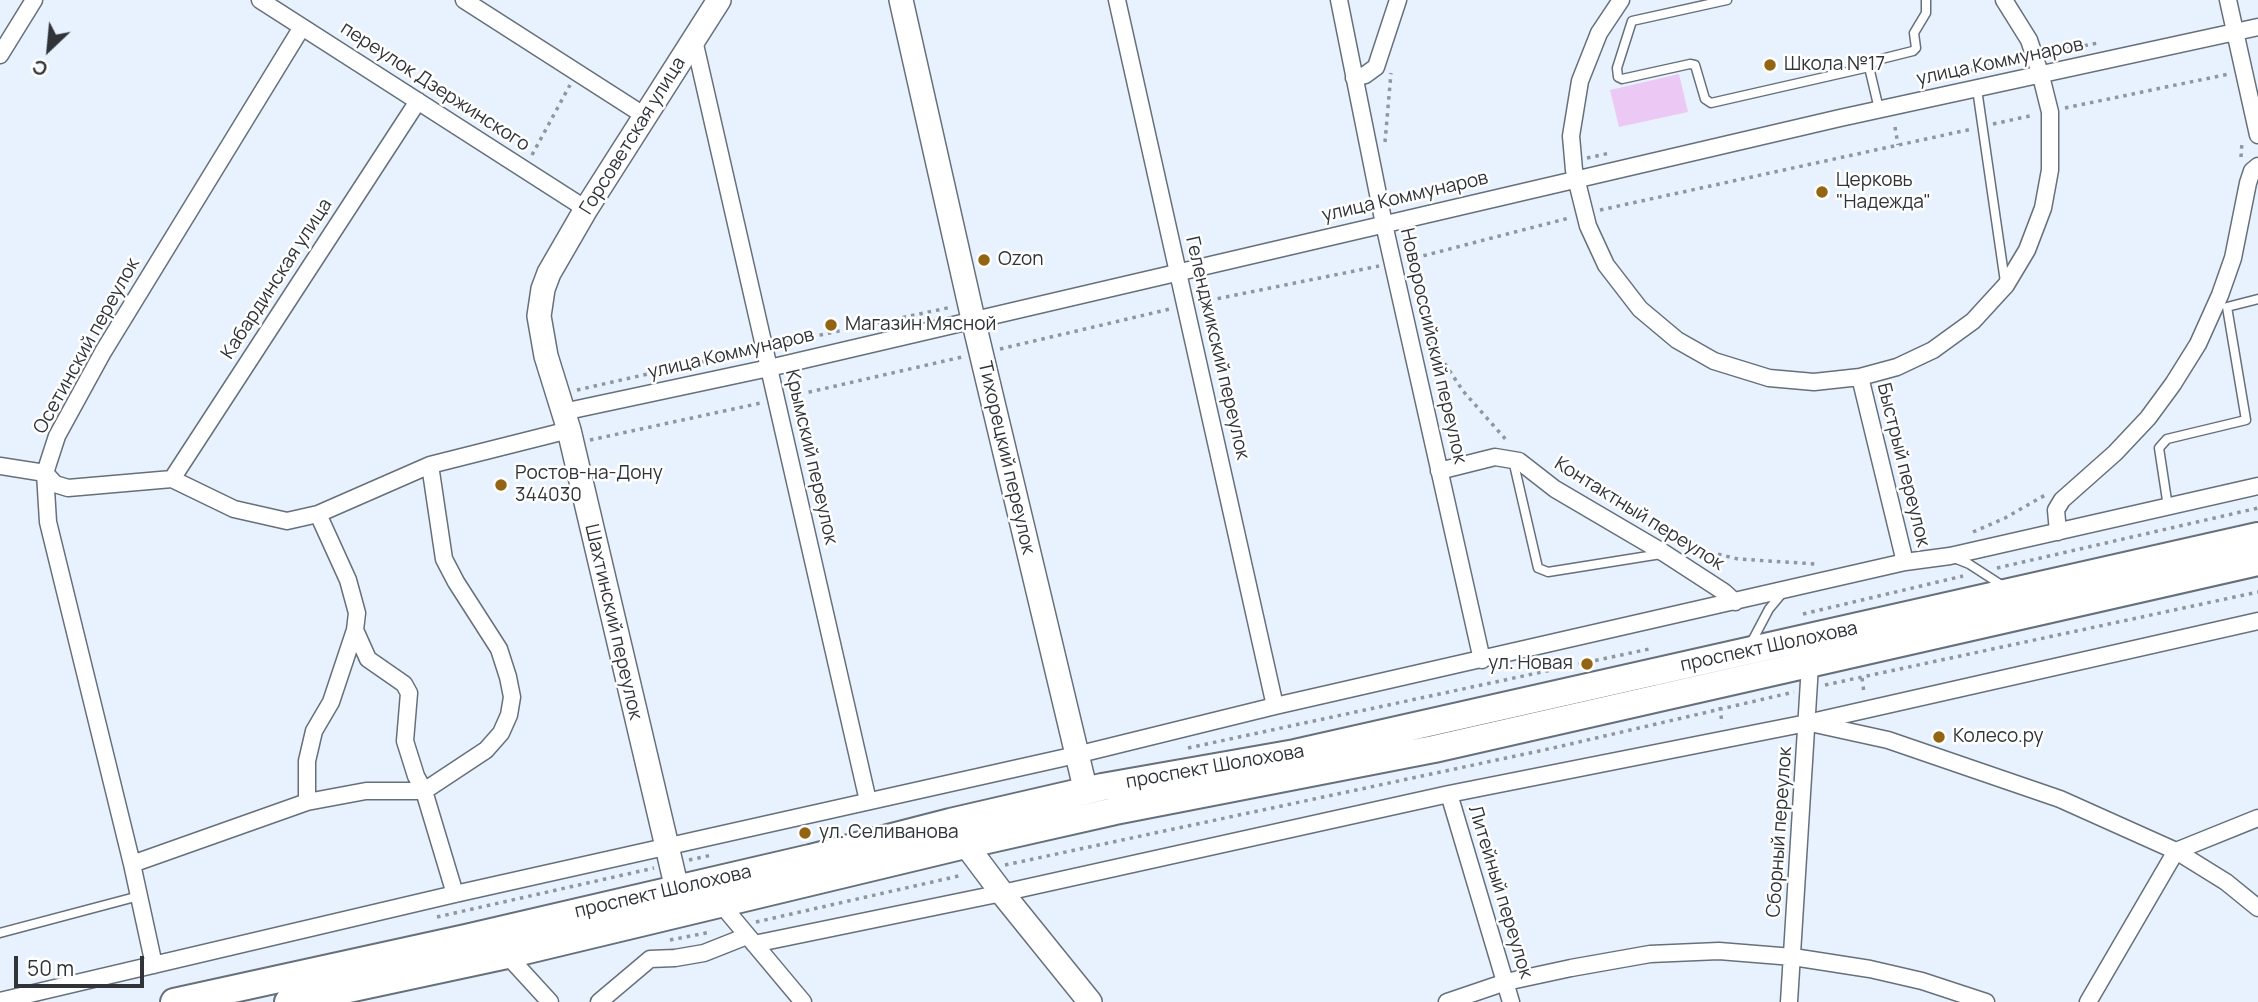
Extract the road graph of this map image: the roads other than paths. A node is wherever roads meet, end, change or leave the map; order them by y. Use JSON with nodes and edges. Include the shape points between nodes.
{"nodes":[{"id":1,"x":34,"y":0,"type":"edge"},
{"id":2,"x":260,"y":0,"type":"edge"},
{"id":3,"x":464,"y":0,"type":"edge"},
{"id":4,"x":719,"y":0,"type":"edge"},
{"id":5,"x":901,"y":0,"type":"edge"},
{"id":6,"x":1117,"y":0,"type":"edge"},
{"id":7,"x":1339,"y":0,"type":"edge"},
{"id":8,"x":1398,"y":0,"type":"edge"},
{"id":9,"x":1621,"y":0,"type":"edge"},
{"id":10,"x":1727,"y":0,"type":"edge"},
{"id":11,"x":1926,"y":0,"type":"edge"},
{"id":12,"x":2004,"y":0,"type":"edge"},
{"id":13,"x":2228,"y":0,"type":"edge"},
{"id":14,"x":302,"y":27,"type":"junction"},
{"id":15,"x":2258,"y":27,"type":"edge"},
{"id":16,"x":2237,"y":32,"type":"junction"},
{"id":17,"x":694,"y":40,"type":"junction"},
{"id":18,"x":0,"y":55,"type":"edge"},
{"id":19,"x":1869,"y":67,"type":"junction"},
{"id":20,"x":2041,"y":76,"type":"junction"},
{"id":21,"x":1354,"y":78,"type":"junction"},
{"id":22,"x":1977,"y":89,"type":"junction"},
{"id":23,"x":418,"y":101,"type":"junction"},
{"id":24,"x":1879,"y":109,"type":"junction"},
{"id":25,"x":645,"y":116,"type":"junction"},
{"id":26,"x":2258,"y":135,"type":"edge"},
{"id":27,"x":2258,"y":166,"type":"edge"},
{"id":28,"x":1576,"y":178,"type":"junction"},
{"id":29,"x":586,"y":209,"type":"junction"},
{"id":30,"x":1384,"y":225,"type":"junction"},
{"id":31,"x":1179,"y":272,"type":"junction"},
{"id":32,"x":549,"y":273,"type":"joint"},
{"id":33,"x":2006,"y":285,"type":"junction"},
{"id":34,"x":2258,"y":299,"type":"edge"},
{"id":35,"x":973,"y":320,"type":"junction"},
{"id":36,"x":769,"y":368,"type":"junction"},
{"id":37,"x":1860,"y":377,"type":"junction"},
{"id":38,"x":568,"y":429,"type":"junction"},
{"id":39,"x":1513,"y":460,"type":"junction"},
{"id":40,"x":430,"y":465,"type":"junction"},
{"id":41,"x":0,"y":466,"type":"edge"},
{"id":42,"x":1440,"y":471,"type":"junction"},
{"id":43,"x":45,"y":473,"type":"junction"},
{"id":44,"x":172,"y":479,"type":"junction"},
{"id":45,"x":2258,"y":486,"type":"edge"},
{"id":46,"x":2168,"y":507,"type":"junction"},
{"id":47,"x":318,"y":514,"type":"junction"},
{"id":48,"x":2058,"y":531,"type":"junction"},
{"id":49,"x":2258,"y":536,"type":"edge"},
{"id":50,"x":1664,"y":553,"type":"junction"},
{"id":51,"x":1950,"y":556,"type":"junction"},
{"id":52,"x":1905,"y":562,"type":"junction"},
{"id":53,"x":2258,"y":562,"type":"edge"},
{"id":54,"x":1784,"y":591,"type":"junction"},
{"id":55,"x":2011,"y":592,"type":"junction"},
{"id":56,"x":1735,"y":602,"type":"junction"},
{"id":57,"x":2258,"y":621,"type":"edge"},
{"id":58,"x":355,"y":630,"type":"junction"},
{"id":59,"x":1747,"y":653,"type":"junction"},
{"id":60,"x":1482,"y":660,"type":"junction"},
{"id":61,"x":1810,"y":677,"type":"junction"},
{"id":62,"x":1275,"y":706,"type":"junction"},
{"id":63,"x":1807,"y":723,"type":"junction"},
{"id":64,"x":1076,"y":755,"type":"junction"},
{"id":65,"x":425,"y":791,"type":"junction"},
{"id":66,"x":1086,"y":792,"type":"junction"},
{"id":67,"x":1449,"y":794,"type":"junction"},
{"id":68,"x":868,"y":801,"type":"junction"},
{"id":69,"x":307,"y":802,"type":"junction"},
{"id":70,"x":2258,"y":818,"type":"edge"},
{"id":71,"x":950,"y":821,"type":"junction"},
{"id":72,"x":965,"y":845,"type":"junction"},
{"id":73,"x":666,"y":847,"type":"junction"},
{"id":74,"x":2176,"y":851,"type":"junction"},
{"id":75,"x":132,"y":864,"type":"junction"},
{"id":76,"x":677,"y":889,"type":"junction"},
{"id":77,"x":455,"y":894,"type":"junction"},
{"id":78,"x":1002,"y":894,"type":"junction"},
{"id":79,"x":139,"y":896,"type":"junction"},
{"id":80,"x":721,"y":904,"type":"junction"},
{"id":81,"x":2258,"y":908,"type":"edge"},
{"id":82,"x":0,"y":933,"type":"edge"},
{"id":83,"x":746,"y":935,"type":"junction"},
{"id":84,"x":507,"y":956,"type":"junction"},
{"id":85,"x":1793,"y":957,"type":"junction"},
{"id":86,"x":154,"y":965,"type":"junction"},
{"id":87,"x":1506,"y":982,"type":"junction"},
{"id":88,"x":541,"y":1000,"type":"edge"},
{"id":89,"x":0,"y":1001,"type":"edge"},
{"id":90,"x":174,"y":1002,"type":"edge"},
{"id":91,"x":288,"y":1002,"type":"edge"},
{"id":92,"x":599,"y":1002,"type":"edge"},
{"id":93,"x":803,"y":1002,"type":"edge"},
{"id":94,"x":1090,"y":1002,"type":"edge"},
{"id":95,"x":1447,"y":1002,"type":"edge"},
{"id":96,"x":1511,"y":1002,"type":"edge"},
{"id":97,"x":1789,"y":1002,"type":"edge"},
{"id":98,"x":1986,"y":1002,"type":"edge"},
{"id":99,"x":2088,"y":1002,"type":"edge"}],
"edges":[{"from":1,"to":18,"type":"street"},
{"from":2,"to":14,"type":"street","name":"переулок Дзержинского"},
{"from":3,"to":25,"type":"street"},
{"from":4,"to":17,"type":"street","name":"Горсоветская улица"},
{"from":5,"to":35,"type":"street","name":"Тихорецкий переулок"},
{"from":6,"to":31,"type":"street","name":"Геленджикский переулок"},
{"from":7,"to":21,"type":"street","name":"Новороссийский переулок"},
{"from":8,"to":21,"type":"street","via":[[1376,67]]},
{"from":9,"to":28,"type":"street","via":[[1599,33],[1580,81],[1571,136]]},
{"from":10,"to":19,"type":"lane","via":[[1632,21],[1616,68],[1618,77],[1695,65],[1705,99],[1711,103]]},
{"from":11,"to":19,"type":"lane","via":[[1926,13],[1914,33],[1916,48]]},
{"from":12,"to":20,"type":"street","via":[[2029,40]]},
{"from":13,"to":16,"type":"street"},
{"from":14,"to":23,"type":"street","name":"переулок Дзержинского"},
{"from":14,"to":43,"type":"street","name":"Осетинский переулок","via":[[103,352],[57,436]]},
{"from":15,"to":16,"type":"street","name":"улица Коммунаров"},
{"from":16,"to":20,"type":"street","name":"улица Коммунаров"},
{"from":16,"to":26,"type":"street"},
{"from":17,"to":25,"type":"street","name":"Горсоветская улица"},
{"from":17,"to":36,"type":"street","name":"Крымский переулок"},
{"from":19,"to":24,"type":"lane"},
{"from":20,"to":22,"type":"street","name":"улица Коммунаров"},
{"from":20,"to":33,"type":"street","via":[[2050,111],[2050,170],[2043,208],[2027,250]]},
{"from":21,"to":30,"type":"street","name":"Новороссийский переулок"},
{"from":22,"to":24,"type":"street","name":"улица Коммунаров"},
{"from":22,"to":33,"type":"lane"},
{"from":23,"to":29,"type":"street","name":"переулок Дзержинского"},
{"from":23,"to":44,"type":"street","name":"Кабардинская улица"},
{"from":24,"to":28,"type":"street","name":"улица Коммунаров"},
{"from":25,"to":29,"type":"street","name":"Горсоветская улица"},
{"from":27,"to":48,"type":"street","via":[[2248,183],[2233,258],[2198,344],[2148,418],[2062,500],[2056,510]]},
{"from":28,"to":30,"type":"street","name":"улица Коммунаров"},
{"from":28,"to":37,"type":"street","via":[[1588,226],[1606,265],[1640,309],[1677,340],[1714,361],[1769,378],[1814,382]]},
{"from":29,"to":32,"type":"street","name":"Горсоветская улица"},
{"from":30,"to":31,"type":"street","name":"улица Коммунаров"},
{"from":30,"to":42,"type":"street","name":"Новороссийский переулок"},
{"from":31,"to":35,"type":"street","name":"улица Коммунаров"},
{"from":31,"to":62,"type":"street","name":"Геленджикский переулок"},
{"from":32,"to":38,"type":"street","name":"Шахтинский переулок","via":[[539,316]]},
{"from":33,"to":37,"type":"street","via":[[1973,321],[1933,350]]},
{"from":34,"to":46,"type":"lane","via":[[2227,307],[2246,420],[2167,439],[2159,448]]},
{"from":35,"to":36,"type":"street","name":"улица Коммунаров"},
{"from":35,"to":64,"type":"street","name":"Тихорецкий переулок"},
{"from":36,"to":38,"type":"street","name":"улица Коммунаров"},
{"from":36,"to":68,"type":"street","name":"Крымский переулок"},
{"from":37,"to":52,"type":"street","name":"Быстрый переулок"},
{"from":38,"to":40,"type":"street","name":"улица Коммунаров"},
{"from":38,"to":73,"type":"street","name":"Шахтинский переулок"},
{"from":39,"to":42,"type":"street","via":[[1495,457]]},
{"from":39,"to":50,"type":"street","name":"Контактный переулок"},
{"from":39,"to":50,"type":"lane","via":[[1538,568],[1548,572]]},
{"from":40,"to":47,"type":"street","name":"улица Коммунаров"},
{"from":40,"to":65,"type":"street","via":[[444,559],[499,649],[512,697],[501,733],[486,750]]},
{"from":41,"to":43,"type":"street"},
{"from":42,"to":60,"type":"street","name":"Новороссийский переулок"},
{"from":43,"to":44,"type":"street","via":[[55,484],[68,488]]},
{"from":43,"to":75,"type":"street","name":"Осетинский переулок","via":[[48,522]]},
{"from":44,"to":47,"type":"street","name":"улица Коммунаров","via":[[234,509],[286,521]]},
{"from":45,"to":46,"type":"street"},
{"from":46,"to":48,"type":"street"},
{"from":47,"to":58,"type":"street","via":[[348,580],[357,613]]},
{"from":48,"to":51,"type":"street"},
{"from":49,"to":55,"type":"main road","name":"проспект Шолохова"},
{"from":50,"to":56,"type":"street","name":"Контактный переулок"},
{"from":51,"to":52,"type":"street"},
{"from":51,"to":55,"type":"lane"},
{"from":52,"to":54,"type":"street"},
{"from":53,"to":61,"type":"main road","name":"проспект Шолохова"},
{"from":54,"to":56,"type":"street"},
{"from":54,"to":59,"type":"lane","via":[[1769,609]]},
{"from":55,"to":59,"type":"main road","name":"проспект Шолохова"},
{"from":56,"to":60,"type":"street"},
{"from":57,"to":63,"type":"street"},
{"from":58,"to":65,"type":"street","via":[[368,659],[404,684],[409,693],[405,741]]},
{"from":58,"to":69,"type":"street","via":[[331,702],[314,731],[307,761]]},
{"from":59,"to":66,"type":"main road","name":"проспект Шолохова","via":[[1295,753]]},
{"from":60,"to":62,"type":"street"},
{"from":61,"to":63,"type":"street","name":"Сборный переулок"},
{"from":61,"to":72,"type":"main road","name":"проспект Шолохова","via":[[1717,684],[1434,749]]},
{"from":62,"to":64,"type":"street"},
{"from":63,"to":67,"type":"street"},
{"from":63,"to":74,"type":"street","via":[[1888,740],[1980,770],[2060,799]]},
{"from":63,"to":85,"type":"street","name":"Сборный переулок"},
{"from":64,"to":66,"type":"street","name":"Тихорецкий переулок"},
{"from":64,"to":68,"type":"street"},
{"from":65,"to":69,"type":"street","via":[[366,791]]},
{"from":65,"to":77,"type":"street"},
{"from":66,"to":71,"type":"main road","name":"проспект Шолохова"},
{"from":67,"to":78,"type":"street"},
{"from":67,"to":87,"type":"street","name":"Литейный переулок"},
{"from":68,"to":73,"type":"street"},
{"from":69,"to":75,"type":"street"},
{"from":70,"to":74,"type":"street"},
{"from":71,"to":72,"type":"street"},
{"from":71,"to":76,"type":"main road","name":"проспект Шолохова"},
{"from":72,"to":78,"type":"street"},
{"from":72,"to":80,"type":"main road","name":"проспект Шолохова"},
{"from":73,"to":76,"type":"street","name":"Шахтинский переулок"},
{"from":73,"to":77,"type":"street"},
{"from":74,"to":81,"type":"street"},
{"from":74,"to":99,"type":"street"},
{"from":75,"to":79,"type":"street","name":"Осетинский переулок"},
{"from":76,"to":90,"type":"main road","name":"проспект Шолохова"},
{"from":77,"to":86,"type":"street"},
{"from":78,"to":83,"type":"street"},
{"from":78,"to":94,"type":"street"},
{"from":79,"to":82,"type":"lane"},
{"from":79,"to":86,"type":"street","name":"Осетинский переулок"},
{"from":80,"to":83,"type":"street"},
{"from":80,"to":84,"type":"main road","name":"проспект Шолохова"},
{"from":83,"to":92,"type":"street","via":[[704,953],[650,959]]},
{"from":83,"to":93,"type":"street"},
{"from":84,"to":88,"type":"street"},
{"from":84,"to":91,"type":"main road","name":"проспект Шолохова"},
{"from":85,"to":87,"type":"street","via":[[1718,951],[1650,954]]},
{"from":85,"to":97,"type":"street","name":"Сборный переулок"},
{"from":85,"to":98,"type":"street","via":[[1922,981]]},
{"from":86,"to":89,"type":"street"},
{"from":87,"to":95,"type":"street"},
{"from":87,"to":96,"type":"street","name":"Литейный переулок"}]}
